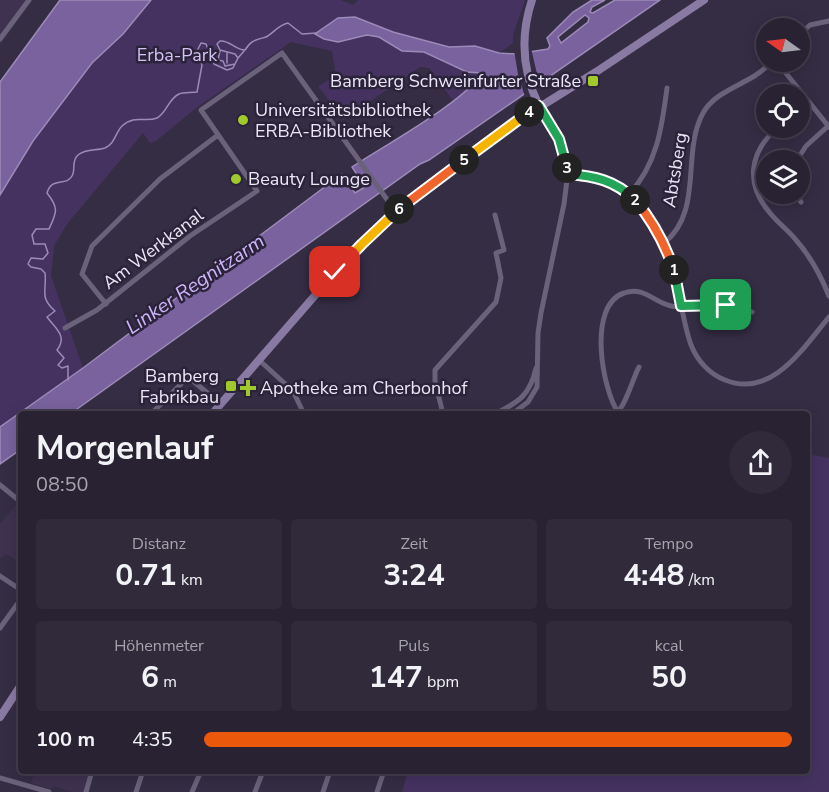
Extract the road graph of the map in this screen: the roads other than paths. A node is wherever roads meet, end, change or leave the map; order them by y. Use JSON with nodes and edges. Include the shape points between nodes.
{"nodes":[{"id":1,"x":29,"y":0,"type":"edge"},
{"id":2,"x":532,"y":0,"type":"edge"},
{"id":3,"x":704,"y":0,"type":"edge"},
{"id":4,"x":829,"y":21,"type":"edge"},
{"id":5,"x":810,"y":25,"type":"edge"},
{"id":6,"x":0,"y":39,"type":"edge"},
{"id":7,"x":761,"y":72,"type":"edge"},
{"id":8,"x":783,"y":72,"type":"edge"},
{"id":9,"x":794,"y":84,"type":"edge"},
{"id":10,"x":667,"y":88,"type":"dead end"},
{"id":11,"x":810,"y":103,"type":"edge"},
{"id":12,"x":539,"y":106,"type":"junction"},
{"id":13,"x":829,"y":127,"type":"edge"},
{"id":14,"x":218,"y":135,"type":"junction"},
{"id":15,"x":766,"y":138,"type":"edge"},
{"id":16,"x":803,"y":150,"type":"edge"},
{"id":17,"x":567,"y":174,"type":"junction"},
{"id":18,"x":629,"y":194,"type":"junction"},
{"id":19,"x":396,"y":212,"type":"junction"},
{"id":20,"x":495,"y":214,"type":"dead end"},
{"id":21,"x":664,"y":243,"type":"junction"},
{"id":22,"x":829,"y":296,"type":"edge"},
{"id":23,"x":106,"y":304,"type":"junction"},
{"id":24,"x":681,"y":306,"type":"junction"},
{"id":25,"x":752,"y":312,"type":"dead end"},
{"id":26,"x":829,"y":317,"type":"edge"},
{"id":27,"x":65,"y":328,"type":"dead end"},
{"id":28,"x":259,"y":360,"type":"junction"},
{"id":29,"x":537,"y":360,"type":"junction"},
{"id":30,"x":639,"y":367,"type":"dead end"},
{"id":31,"x":220,"y":404,"type":"junction"},
{"id":32,"x":154,"y":411,"type":"edge"},
{"id":33,"x":214,"y":411,"type":"edge"},
{"id":34,"x":302,"y":411,"type":"edge"},
{"id":35,"x":442,"y":411,"type":"edge"},
{"id":36,"x":500,"y":411,"type":"edge"},
{"id":37,"x":516,"y":411,"type":"edge"},
{"id":38,"x":617,"y":411,"type":"edge"},
{"id":39,"x":620,"y":411,"type":"edge"},
{"id":40,"x":0,"y":485,"type":"edge"},
{"id":41,"x":18,"y":500,"type":"edge"},
{"id":42,"x":0,"y":576,"type":"edge"},
{"id":43,"x":18,"y":588,"type":"edge"},
{"id":44,"x":18,"y":603,"type":"edge"},
{"id":45,"x":0,"y":628,"type":"edge"},
{"id":46,"x":18,"y":690,"type":"edge"},
{"id":47,"x":0,"y":717,"type":"edge"},
{"id":48,"x":91,"y":774,"type":"edge"},
{"id":49,"x":142,"y":774,"type":"edge"},
{"id":50,"x":200,"y":774,"type":"edge"},
{"id":51,"x":262,"y":774,"type":"edge"},
{"id":52,"x":329,"y":774,"type":"edge"},
{"id":53,"x":383,"y":774,"type":"edge"},
{"id":54,"x":0,"y":778,"type":"edge"},
{"id":55,"x":49,"y":792,"type":"edge"},
{"id":56,"x":86,"y":792,"type":"edge"},
{"id":57,"x":136,"y":792,"type":"edge"},
{"id":58,"x":192,"y":792,"type":"edge"},
{"id":59,"x":255,"y":792,"type":"edge"},
{"id":60,"x":323,"y":792,"type":"edge"},
{"id":61,"x":377,"y":792,"type":"edge"}],
"edges":[{"from":1,"to":6,"type":"street"},
{"from":2,"to":12,"type":"street","via":[[524,40],[525,66]]},
{"from":3,"to":12,"type":"street"},
{"from":4,"to":5,"type":"street"},
{"from":7,"to":21,"type":"street","name":"Abtsberg","via":[[716,98],[704,111],[695,136],[686,206],[676,230]]},
{"from":8,"to":9,"type":"street"},
{"from":10,"to":18,"type":"street","via":[[653,157]]},
{"from":11,"to":13,"type":"street"},
{"from":12,"to":17,"type":"street","via":[[559,139]]},
{"from":12,"to":19,"type":"street"},
{"from":13,"to":16,"type":"street"},
{"from":14,"to":19,"type":"street","via":[[201,110],[282,52]]},
{"from":14,"to":23,"type":"street","via":[[160,179],[92,246],[82,274]]},
{"from":14,"to":23,"type":"street","name":"Am Werkkanal","via":[[257,191],[190,236]]},
{"from":15,"to":22,"type":"street","via":[[753,173],[756,192],[811,260]]},
{"from":17,"to":18,"type":"street","via":[[604,178]]},
{"from":17,"to":29,"type":"street","via":[[541,313]]},
{"from":18,"to":21,"type":"street"},
{"from":19,"to":28,"type":"street","via":[[348,258]]},
{"from":20,"to":35,"type":"street","via":[[504,250],[496,252],[501,278],[499,294],[492,308],[435,370]]},
{"from":21,"to":24,"type":"street"},
{"from":23,"to":27,"type":"street","name":"Am Werkkanal"},
{"from":24,"to":25,"type":"street","via":[[726,305]]},
{"from":24,"to":26,"type":"street","via":[[692,347],[702,364],[725,381],[743,384],[761,382],[781,372]]},
{"from":24,"to":38,"type":"street","via":[[666,305],[633,291],[621,293],[607,306],[602,359],[610,399]]},
{"from":28,"to":31,"type":"street"},
{"from":28,"to":34,"type":"street","via":[[293,392]]},
{"from":29,"to":36,"type":"street","via":[[528,391]]},
{"from":29,"to":37,"type":"street","via":[[535,392]]},
{"from":30,"to":39,"type":"street"},
{"from":31,"to":32,"type":"street","via":[[188,377]]},
{"from":31,"to":33,"type":"street"},
{"from":40,"to":41,"type":"street"},
{"from":42,"to":43,"type":"street"},
{"from":44,"to":45,"type":"street"},
{"from":46,"to":47,"type":"street"},
{"from":48,"to":56,"type":"street"},
{"from":49,"to":57,"type":"street"},
{"from":50,"to":58,"type":"street"},
{"from":51,"to":59,"type":"street"},
{"from":52,"to":60,"type":"street"},
{"from":53,"to":61,"type":"street"},
{"from":54,"to":55,"type":"street"}]}
